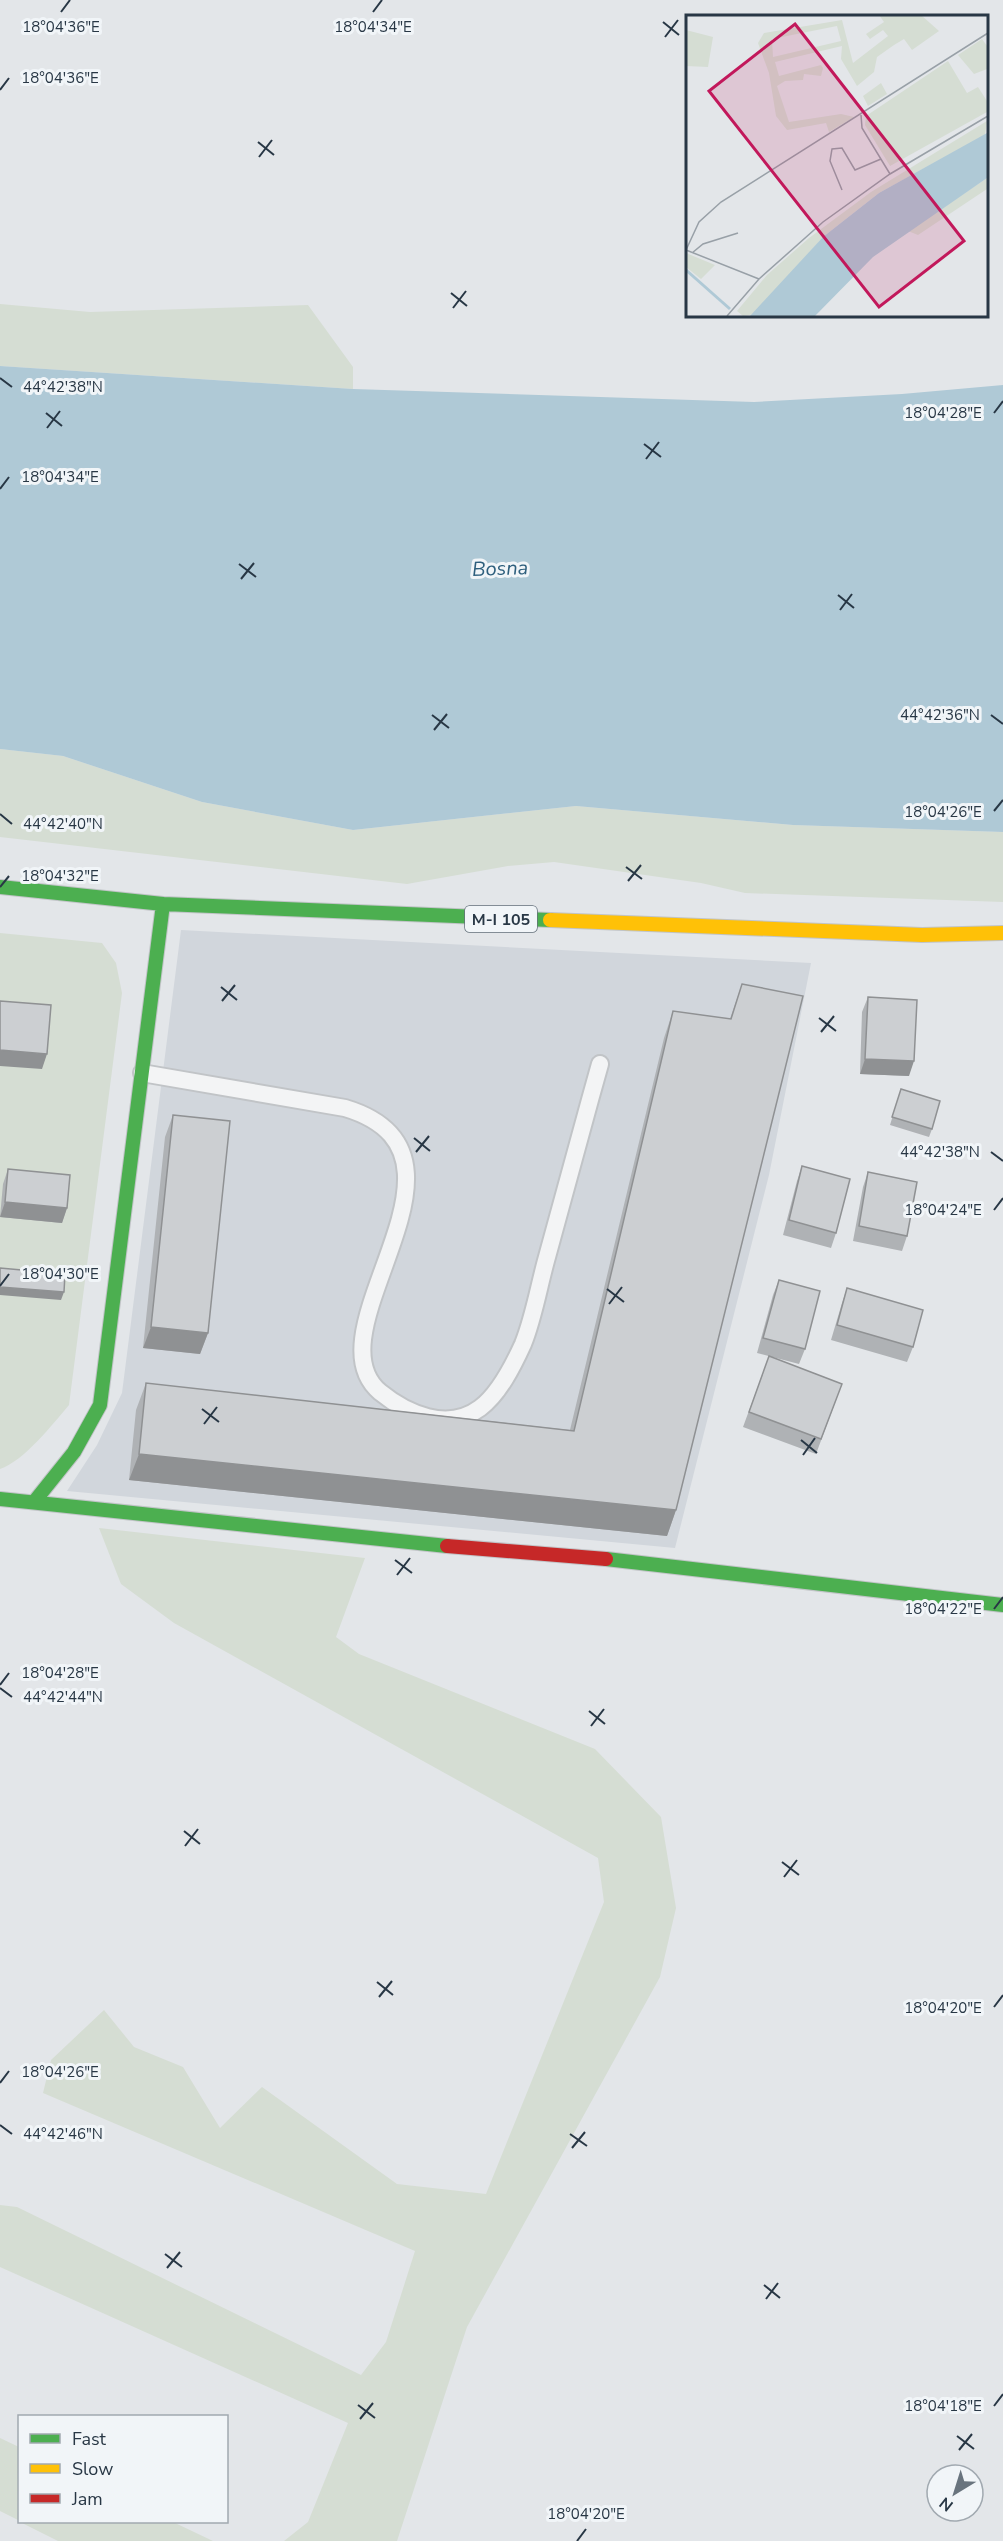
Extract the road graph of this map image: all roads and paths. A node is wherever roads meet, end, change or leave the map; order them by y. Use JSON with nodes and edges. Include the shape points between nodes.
{"nodes":[{"id":1,"x":0,"y":887,"type":"edge"},
{"id":2,"x":163,"y":904,"type":"junction"},
{"id":3,"x":1003,"y":933,"type":"edge"},
{"id":4,"x":600,"y":1064,"type":"dead end"},
{"id":5,"x":142,"y":1073,"type":"junction"},
{"id":6,"x":0,"y":1499,"type":"edge"},
{"id":7,"x":34,"y":1502,"type":"junction"},
{"id":8,"x":1003,"y":1605,"type":"edge"}],
"edges":[{"from":1,"to":2,"type":"street","number":"M-I 105"},
{"from":2,"to":3,"type":"street","number":"M-I 105","via":[[911,934]]},
{"from":2,"to":5,"type":"street"},
{"from":4,"to":5,"type":"lane","via":[[523,1343],[500,1386],[480,1408],[460,1418],[444,1419],[401,1408],[378,1390],[365,1372],[362,1354],[366,1327],[406,1193],[406,1162],[394,1136],[381,1123],[345,1108]]},
{"from":5,"to":7,"type":"street","via":[[100,1405],[74,1452]]},
{"from":6,"to":7,"type":"street"},
{"from":7,"to":8,"type":"street","via":[[357,1538],[614,1560]]}]}
